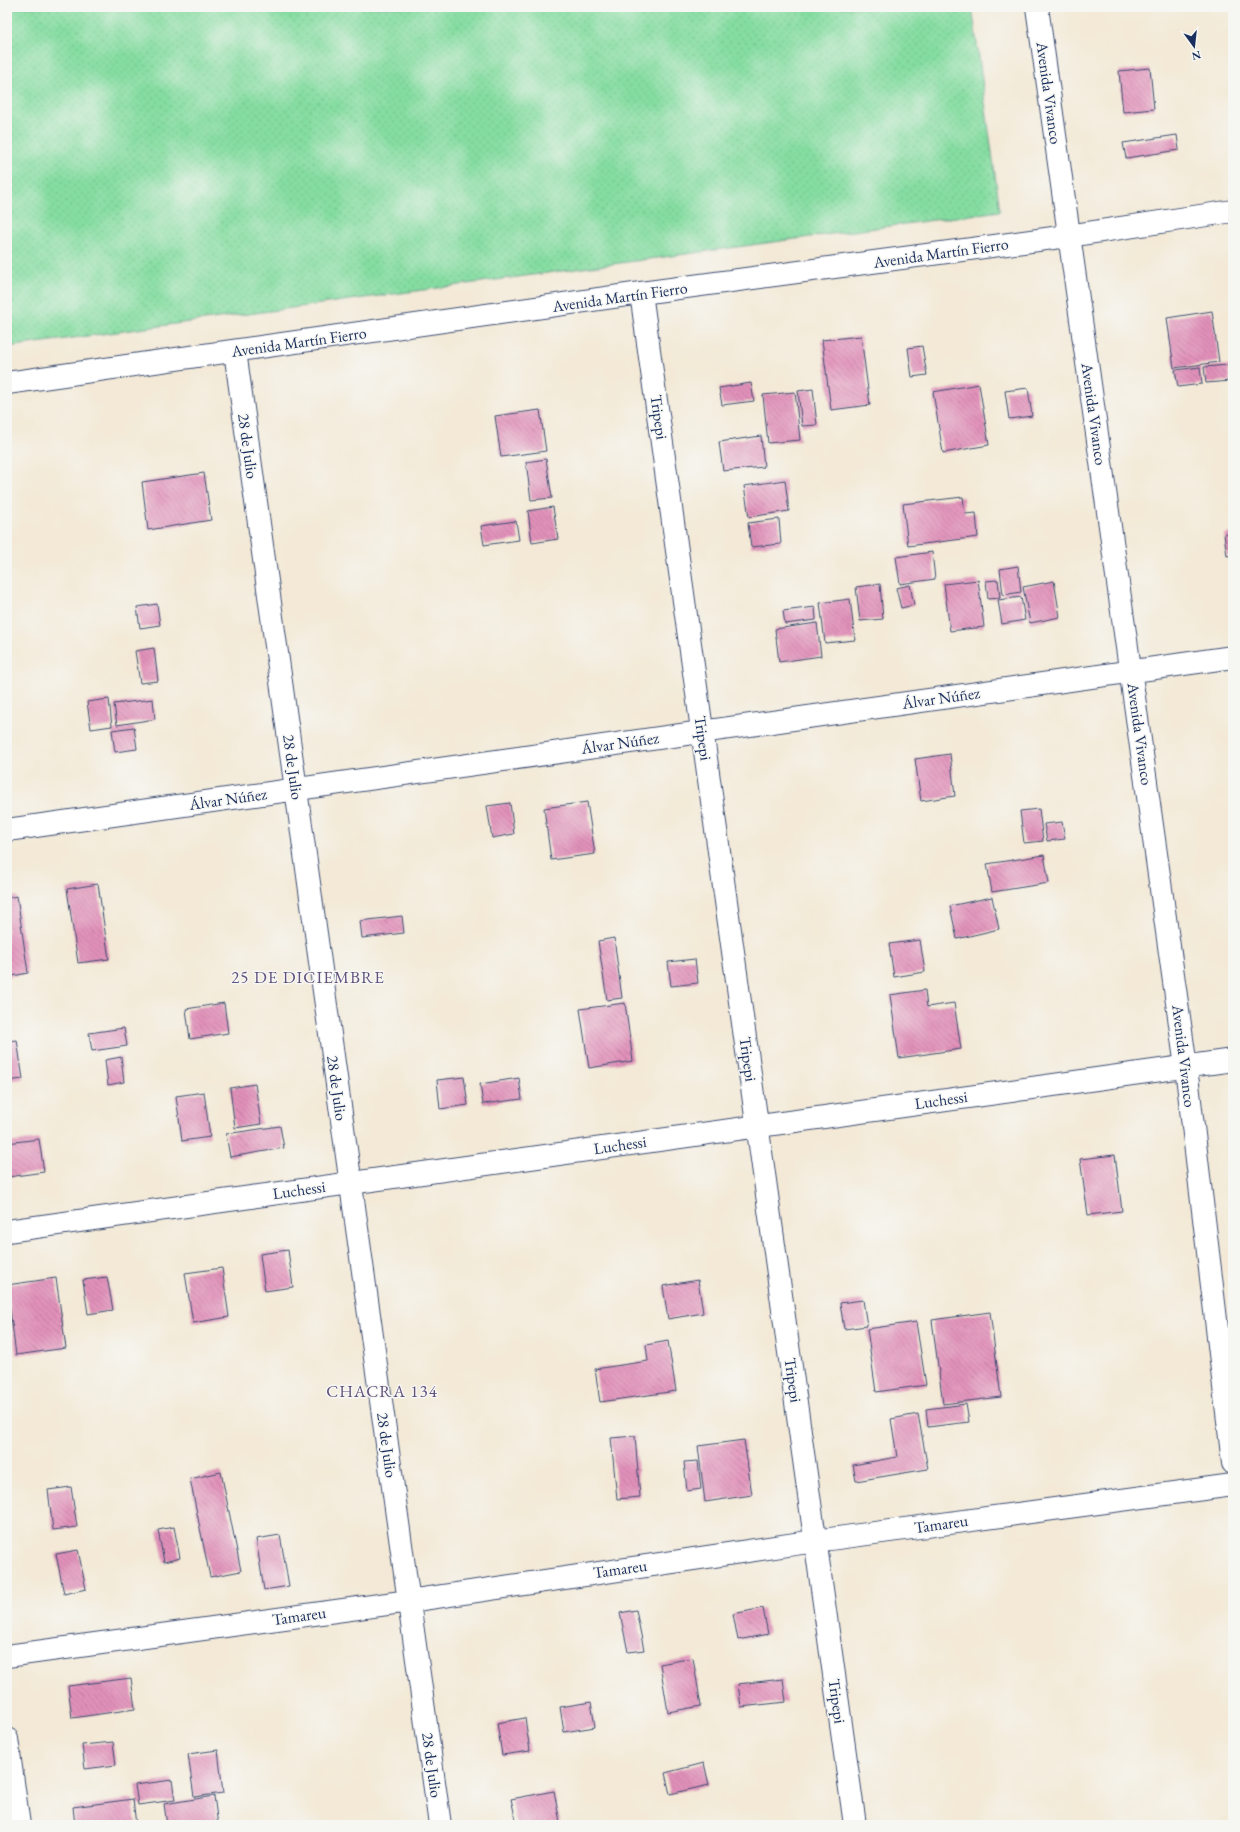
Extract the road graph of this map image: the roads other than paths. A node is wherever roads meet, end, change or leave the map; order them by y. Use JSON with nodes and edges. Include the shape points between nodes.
{"nodes":[{"id":1,"x":1037,"y":7,"type":"edge"},
{"id":2,"x":1233,"y":211,"type":"edge"},
{"id":3,"x":1068,"y":236,"type":"junction"},
{"id":4,"x":641,"y":293,"type":"junction"},
{"id":5,"x":235,"y":351,"type":"junction"},
{"id":6,"x":7,"y":383,"type":"edge"},
{"id":7,"x":1233,"y":657,"type":"edge"},
{"id":8,"x":1132,"y":672,"type":"junction"},
{"id":9,"x":702,"y":732,"type":"junction"},
{"id":10,"x":296,"y":789,"type":"junction"},
{"id":11,"x":7,"y":830,"type":"edge"},
{"id":12,"x":1233,"y":1060,"type":"edge"},
{"id":13,"x":1186,"y":1067,"type":"junction"},
{"id":14,"x":757,"y":1126,"type":"junction"},
{"id":15,"x":351,"y":1183,"type":"junction"},
{"id":16,"x":7,"y":1231,"type":"edge"},
{"id":17,"x":1233,"y":1463,"type":"edge"},
{"id":18,"x":1233,"y":1485,"type":"edge"},
{"id":19,"x":815,"y":1541,"type":"junction"},
{"id":20,"x":409,"y":1601,"type":"junction"},
{"id":21,"x":7,"y":1656,"type":"edge"},
{"id":22,"x":7,"y":1739,"type":"edge"},
{"id":23,"x":19,"y":1825,"type":"edge"},
{"id":24,"x":440,"y":1825,"type":"edge"},
{"id":25,"x":855,"y":1825,"type":"edge"}],
"edges":[{"from":1,"to":3,"type":"street","name":"Avenida Vivanco"},
{"from":2,"to":3,"type":"street","name":"Avenida Martín Fierro"},
{"from":3,"to":4,"type":"street","name":"Avenida Martín Fierro"},
{"from":3,"to":8,"type":"street","name":"Avenida Vivanco"},
{"from":4,"to":5,"type":"street","name":"Avenida Martín Fierro"},
{"from":4,"to":9,"type":"street","name":"Tripepi"},
{"from":5,"to":6,"type":"street","name":"Avenida Martín Fierro"},
{"from":5,"to":10,"type":"street","name":"28 de Julio"},
{"from":7,"to":8,"type":"street","name":"Álvar Núñez"},
{"from":8,"to":9,"type":"street","name":"Álvar Núñez"},
{"from":8,"to":13,"type":"street","name":"Avenida Vivanco"},
{"from":9,"to":10,"type":"street","name":"Álvar Núñez"},
{"from":9,"to":14,"type":"street","name":"Tripepi"},
{"from":10,"to":11,"type":"street","name":"Álvar Núñez"},
{"from":10,"to":15,"type":"street","name":"28 de Julio"},
{"from":12,"to":13,"type":"street","name":"Luchessi"},
{"from":13,"to":14,"type":"street","name":"Luchessi"},
{"from":13,"to":17,"type":"street","name":"Avenida Vivanco"},
{"from":14,"to":15,"type":"street","name":"Luchessi"},
{"from":14,"to":19,"type":"street","name":"Tripepi"},
{"from":15,"to":16,"type":"street","name":"Luchessi"},
{"from":15,"to":20,"type":"street","name":"28 de Julio"},
{"from":18,"to":19,"type":"street","name":"Tamareu"},
{"from":19,"to":20,"type":"street","name":"Tamareu"},
{"from":19,"to":25,"type":"street","name":"Tripepi"},
{"from":20,"to":21,"type":"street","name":"Tamareu"},
{"from":20,"to":24,"type":"street","name":"28 de Julio"},
{"from":22,"to":23,"type":"street"}]}
